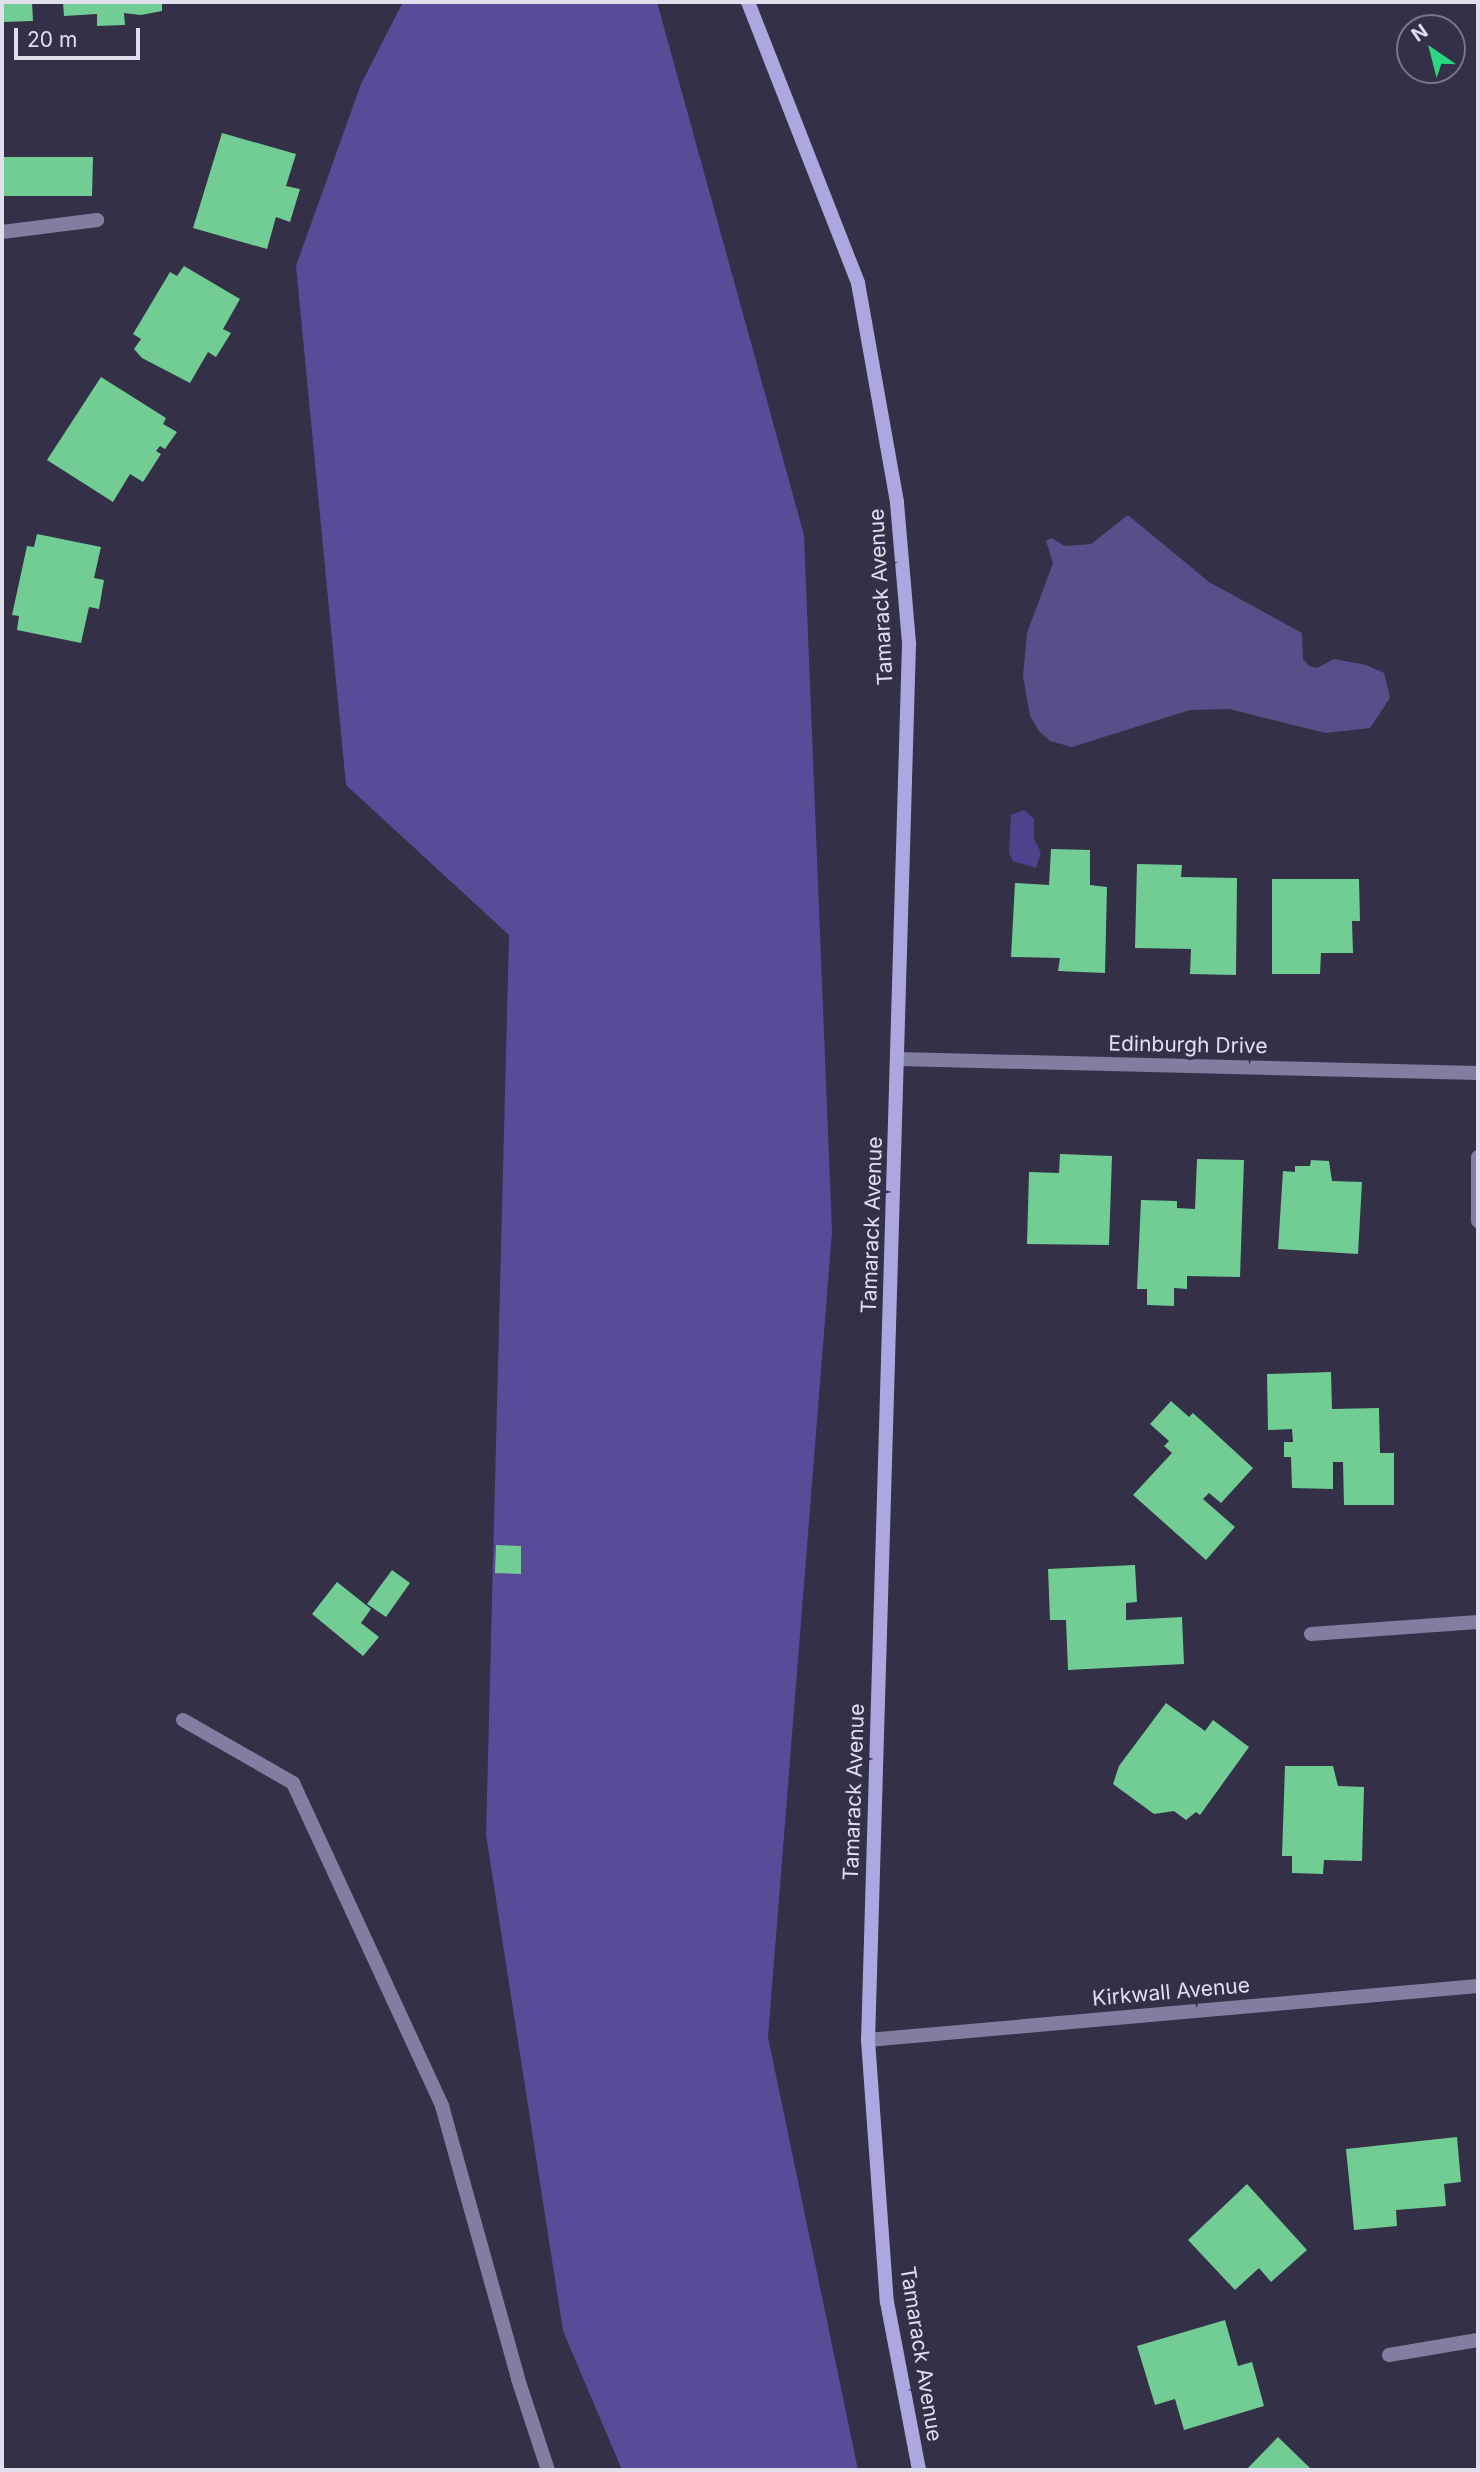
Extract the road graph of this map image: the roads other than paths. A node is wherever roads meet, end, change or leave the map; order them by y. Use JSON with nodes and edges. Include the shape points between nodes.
{"nodes":[{"id":1,"x":748,"y":2,"type":"edge"},
{"id":2,"x":97,"y":220,"type":"dead end"},
{"id":3,"x":2,"y":232,"type":"edge"},
{"id":4,"x":898,"y":1059,"type":"junction"},
{"id":5,"x":1478,"y":1073,"type":"edge"},
{"id":6,"x":1478,"y":1157,"type":"edge"},
{"id":7,"x":1478,"y":1222,"type":"edge"},
{"id":8,"x":1478,"y":1622,"type":"edge"},
{"id":9,"x":1311,"y":1634,"type":"dead end"},
{"id":10,"x":183,"y":1720,"type":"dead end"},
{"id":11,"x":1478,"y":1986,"type":"edge"},
{"id":12,"x":867,"y":2040,"type":"junction"},
{"id":13,"x":1478,"y":2340,"type":"edge"},
{"id":14,"x":1389,"y":2355,"type":"dead end"},
{"id":15,"x":548,"y":2470,"type":"edge"},
{"id":16,"x":919,"y":2470,"type":"edge"}],
"edges":[{"from":1,"to":4,"type":"main road","name":"Tamarack Avenue","via":[[858,283],[897,503],[909,645]]},
{"from":2,"to":3,"type":"street"},
{"from":4,"to":5,"type":"street","name":"Edinburgh Drive"},
{"from":4,"to":12,"type":"main road","name":"Tamarack Avenue"},
{"from":6,"to":7,"type":"street"},
{"from":8,"to":9,"type":"street"},
{"from":10,"to":15,"type":"street","via":[[292,1783],[442,2106]]},
{"from":11,"to":12,"type":"street","name":"Kirkwall Avenue"},
{"from":12,"to":16,"type":"main road","name":"Tamarack Avenue","via":[[887,2302]]},
{"from":13,"to":14,"type":"street"}]}
